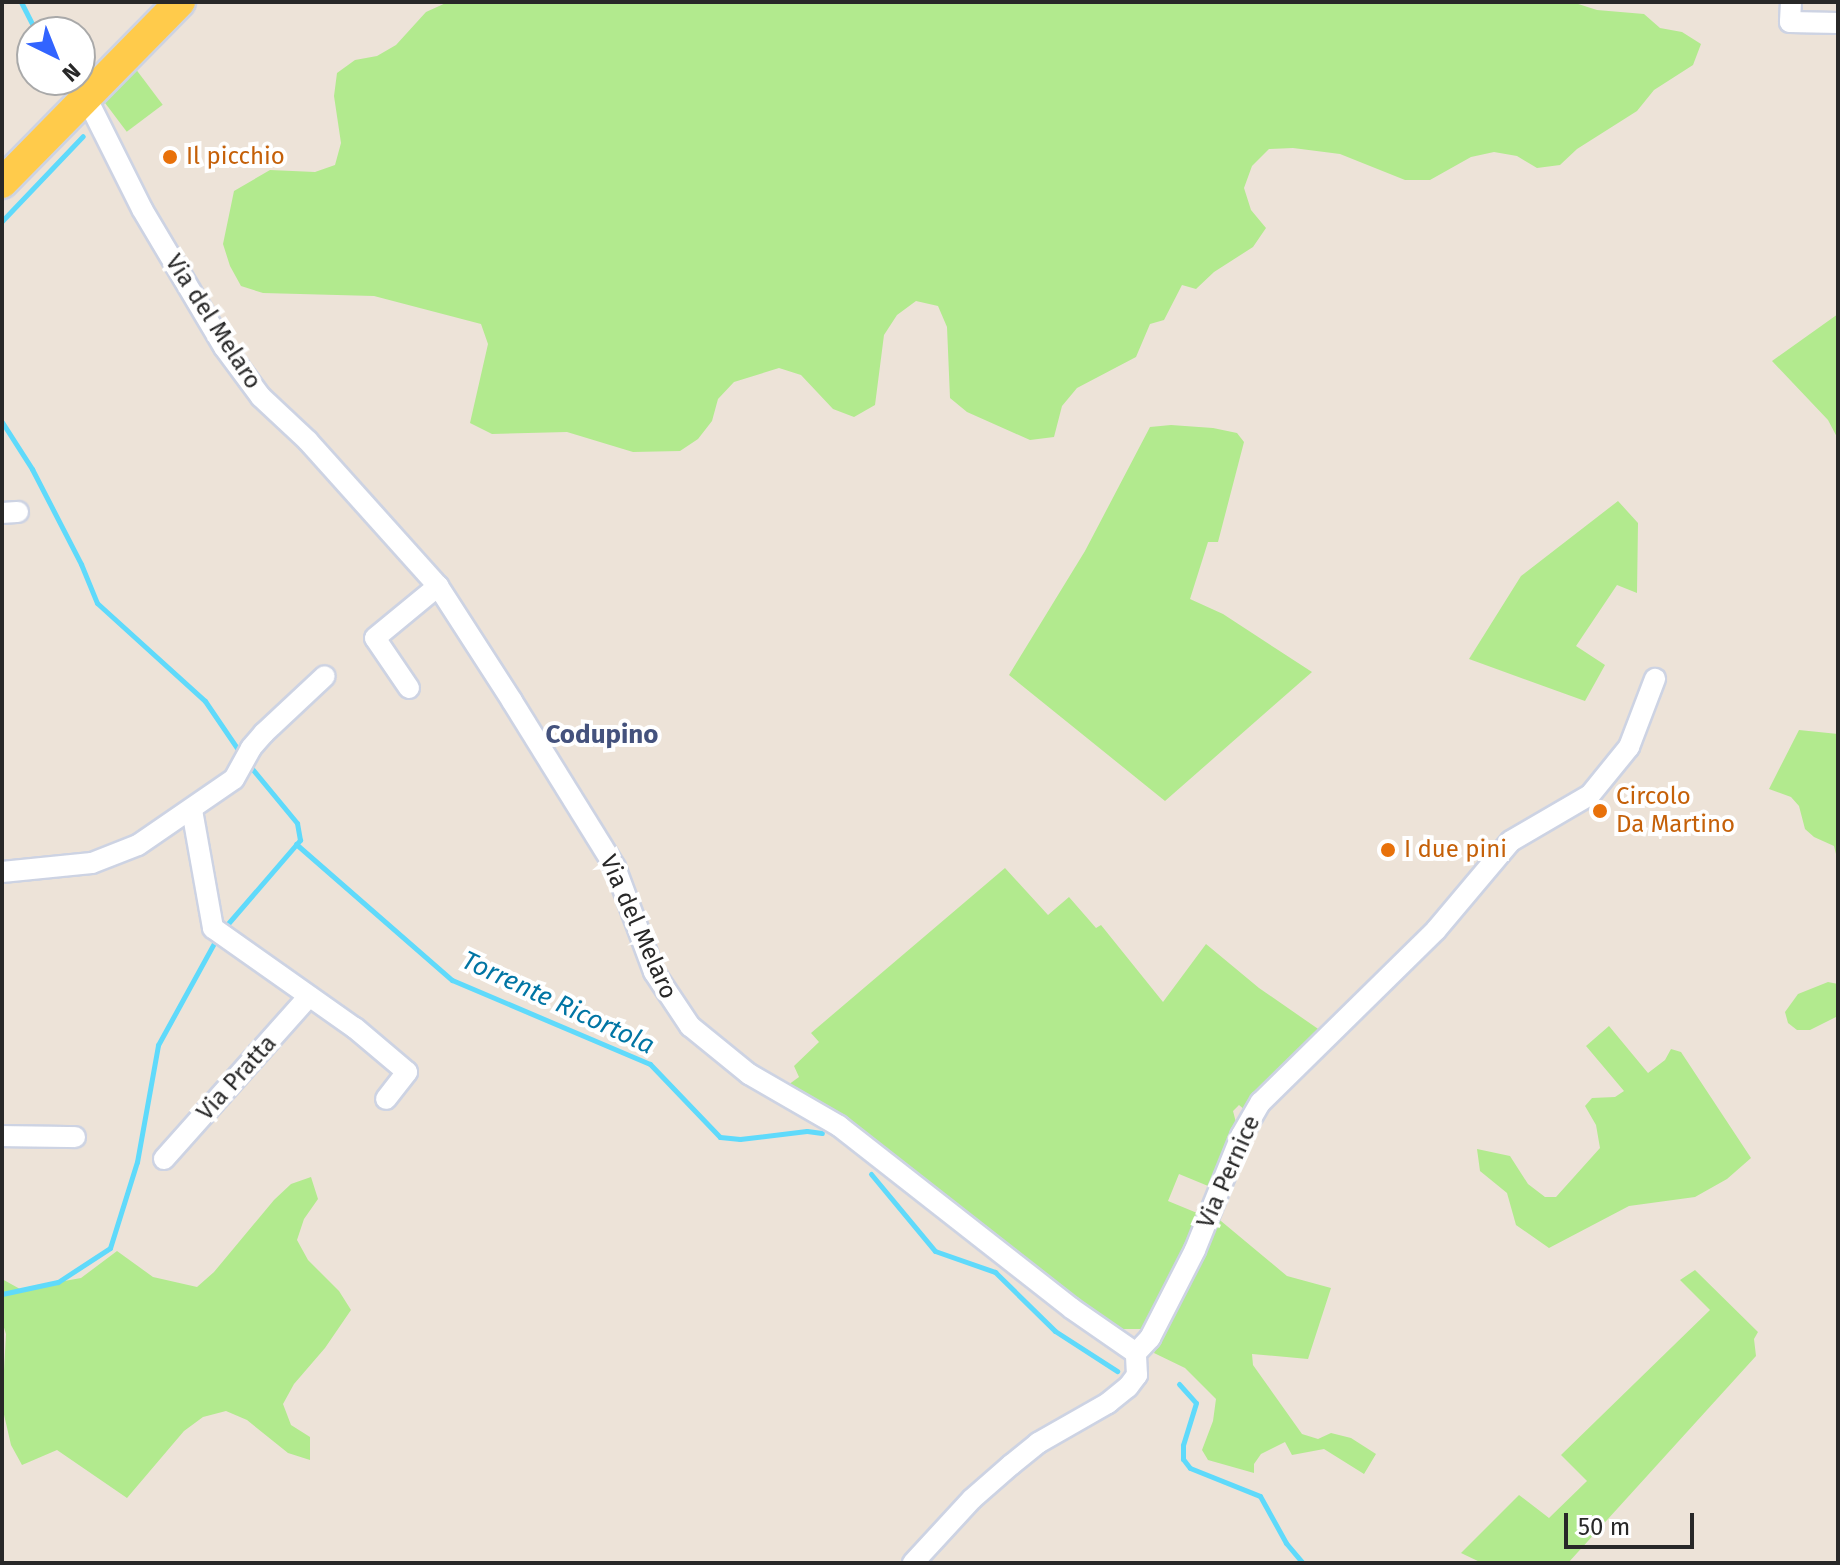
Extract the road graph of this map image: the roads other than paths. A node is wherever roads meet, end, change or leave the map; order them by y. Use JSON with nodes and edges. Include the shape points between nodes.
{"nodes":[{"id":1,"x":1791,"y":2,"type":"edge"},
{"id":2,"x":175,"y":5,"type":"edge"},
{"id":3,"x":1838,"y":23,"type":"edge"},
{"id":4,"x":86,"y":97,"type":"junction"},
{"id":5,"x":2,"y":183,"type":"edge"},
{"id":6,"x":438,"y":586,"type":"junction"},
{"id":7,"x":325,"y":676,"type":"dead end"},
{"id":8,"x":1655,"y":679,"type":"dead end"},
{"id":9,"x":409,"y":688,"type":"dead end"},
{"id":10,"x":192,"y":810,"type":"junction"},
{"id":11,"x":2,"y":872,"type":"edge"},
{"id":12,"x":309,"y":996,"type":"junction"},
{"id":13,"x":386,"y":1099,"type":"dead end"},
{"id":14,"x":2,"y":1136,"type":"edge"},
{"id":15,"x":75,"y":1137,"type":"dead end"},
{"id":16,"x":164,"y":1159,"type":"dead end"},
{"id":17,"x":1138,"y":1358,"type":"junction"},
{"id":18,"x":913,"y":1563,"type":"edge"}],
"edges":[{"from":1,"to":3,"type":"street","via":[[1790,22]]},
{"from":2,"to":4,"type":"main road"},
{"from":4,"to":5,"type":"main road"},
{"from":4,"to":6,"type":"street","name":"Via del Melaro","via":[[142,209],[224,347],[261,397],[308,441]]},
{"from":6,"to":9,"type":"street","via":[[375,638]]},
{"from":6,"to":17,"type":"street","name":"Via del Melaro","via":[[615,867],[654,972],[690,1026],[749,1074],[839,1126]]},
{"from":7,"to":10,"type":"street","via":[[251,748],[234,779]]},
{"from":8,"to":17,"type":"street","name":"Via Pernice","via":[[1629,747],[1590,795],[1511,841],[1436,930],[1261,1102],[1241,1136],[1195,1250]]},
{"from":10,"to":11,"type":"street","via":[[138,845],[92,863]]},
{"from":10,"to":12,"type":"street","via":[[213,928]]},
{"from":12,"to":13,"type":"street","via":[[407,1072]]},
{"from":12,"to":16,"type":"street","name":"Via Pratta"},
{"from":14,"to":15,"type":"street"},
{"from":17,"to":18,"type":"street","name":"Via Pernice","via":[[1137,1375],[1128,1387],[1011,1465]]}]}
